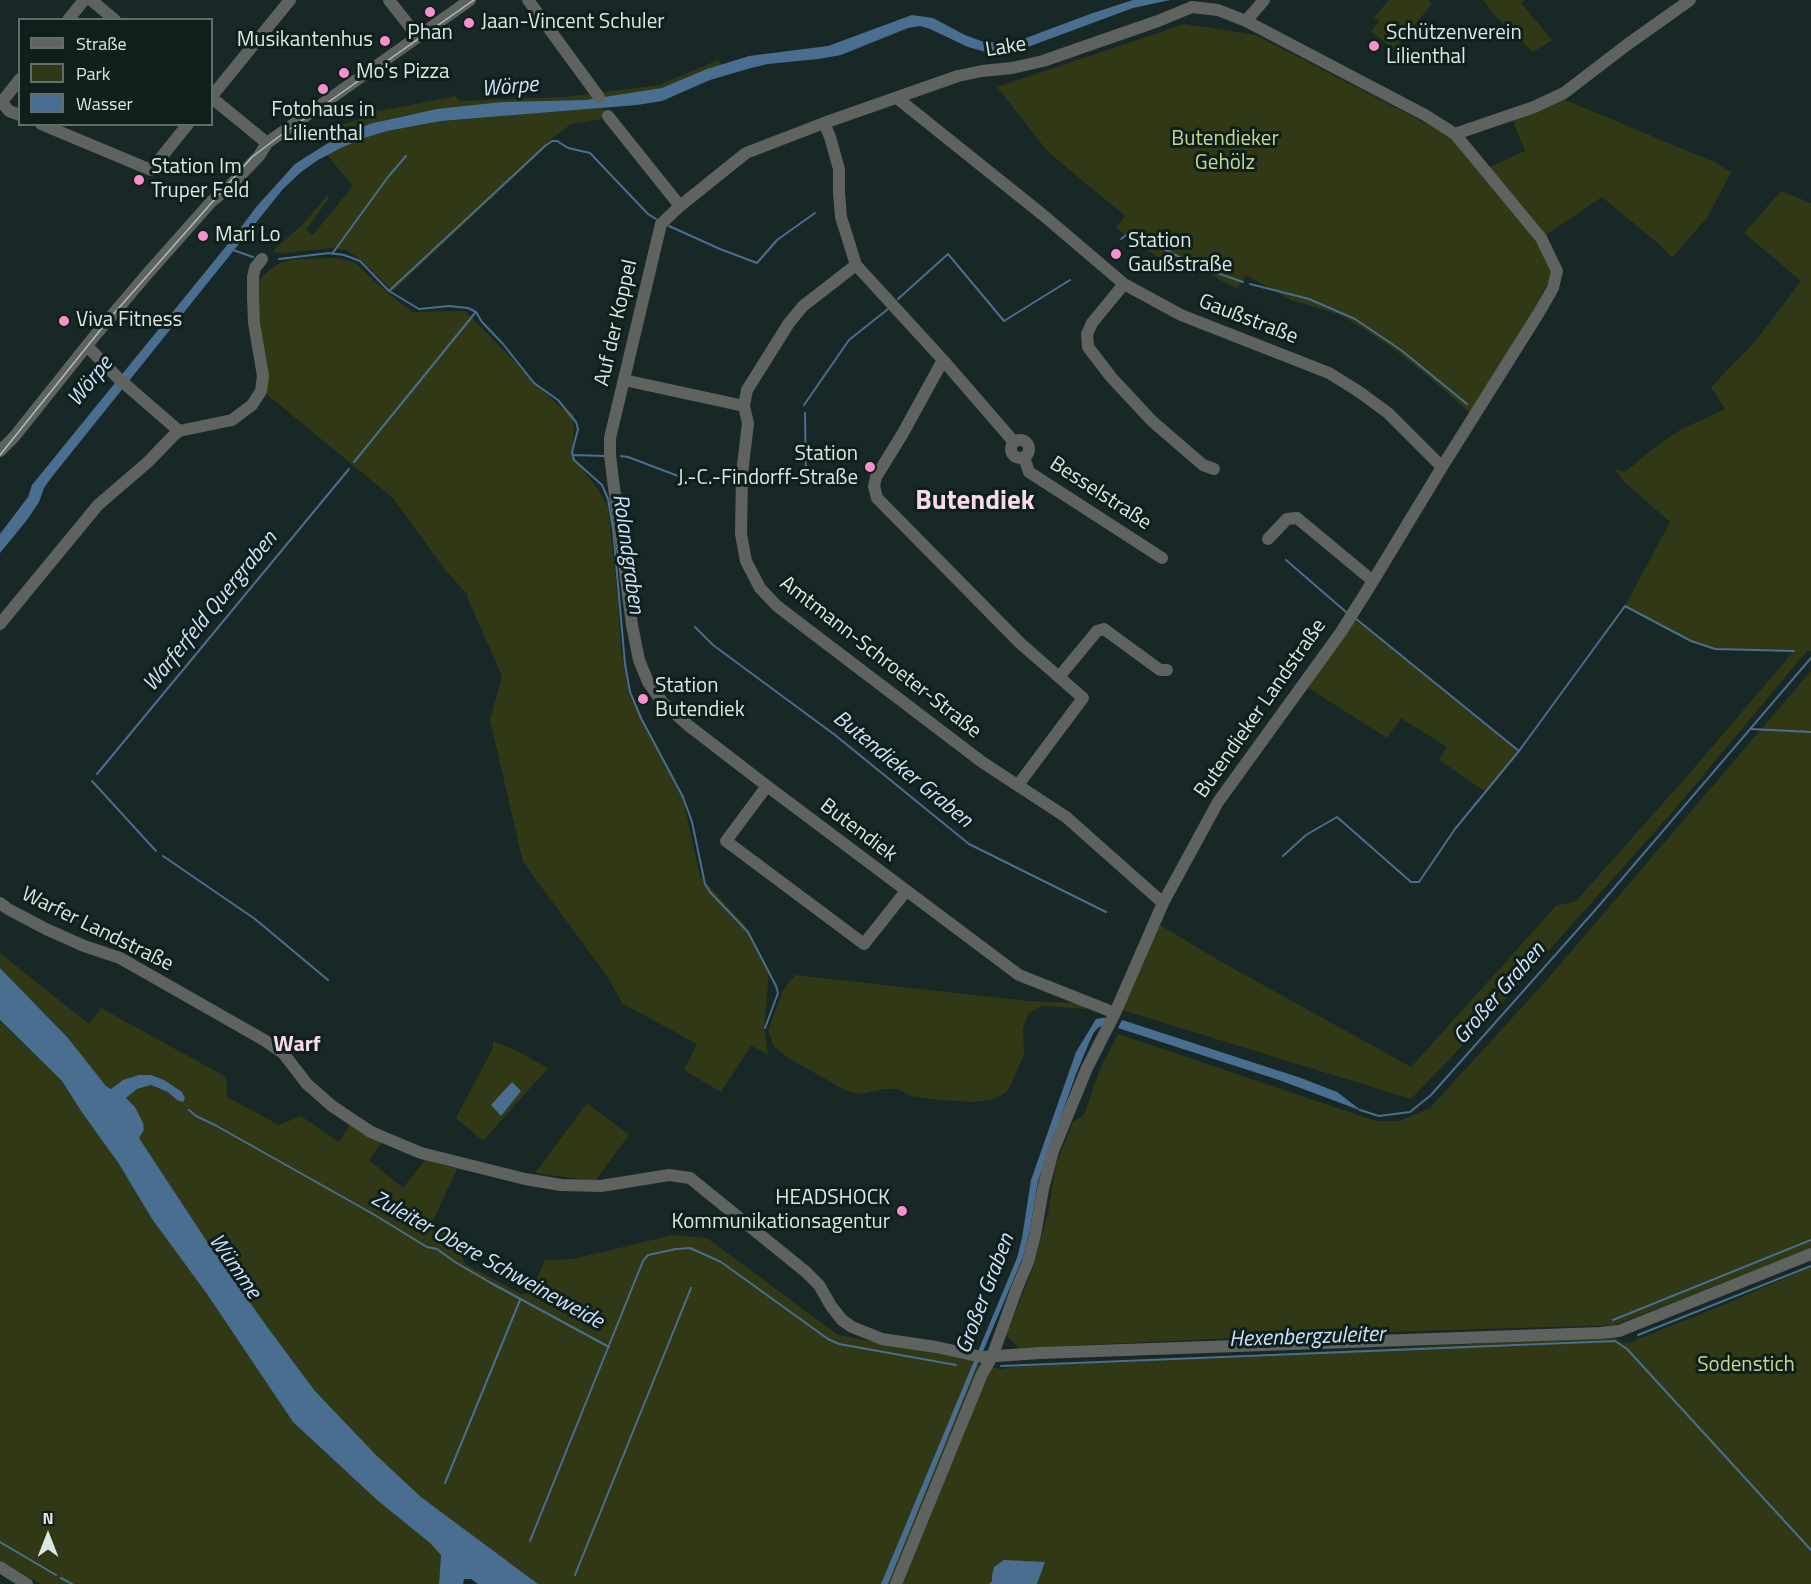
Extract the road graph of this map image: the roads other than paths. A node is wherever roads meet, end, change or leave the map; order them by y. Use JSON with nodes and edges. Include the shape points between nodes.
{"nodes":[{"id":1,"x":84,"y":0,"type":"edge"},
{"id":2,"x":91,"y":0,"type":"edge"},
{"id":3,"x":290,"y":0,"type":"edge"},
{"id":4,"x":389,"y":0,"type":"edge"},
{"id":5,"x":470,"y":0,"type":"edge"},
{"id":6,"x":528,"y":0,"type":"edge"},
{"id":7,"x":1264,"y":0,"type":"edge"},
{"id":8,"x":1690,"y":0,"type":"edge"},
{"id":9,"x":1189,"y":3,"type":"edge"},
{"id":10,"x":70,"y":18,"type":"edge"},
{"id":11,"x":113,"y":18,"type":"edge"},
{"id":12,"x":1246,"y":21,"type":"junction"},
{"id":13,"x":418,"y":37,"type":"junction"},
{"id":14,"x":18,"y":82,"type":"edge"},
{"id":15,"x":213,"y":96,"type":"edge"},
{"id":16,"x":599,"y":97,"type":"dead end"},
{"id":17,"x":213,"y":98,"type":"edge"},
{"id":18,"x":897,"y":98,"type":"junction"},
{"id":19,"x":0,"y":102,"type":"edge"},
{"id":20,"x":18,"y":114,"type":"edge"},
{"id":21,"x":608,"y":116,"type":"dead end"},
{"id":22,"x":824,"y":123,"type":"junction"},
{"id":23,"x":46,"y":126,"type":"edge"},
{"id":24,"x":186,"y":126,"type":"edge"},
{"id":25,"x":1455,"y":134,"type":"junction"},
{"id":26,"x":267,"y":143,"type":"junction"},
{"id":27,"x":680,"y":206,"type":"junction"},
{"id":28,"x":261,"y":259,"type":"dead end"},
{"id":29,"x":856,"y":265,"type":"junction"},
{"id":30,"x":1124,"y":284,"type":"junction"},
{"id":31,"x":87,"y":346,"type":"junction"},
{"id":32,"x":943,"y":360,"type":"junction"},
{"id":33,"x":624,"y":380,"type":"junction"},
{"id":34,"x":744,"y":406,"type":"junction"},
{"id":35,"x":179,"y":431,"type":"junction"},
{"id":36,"x":2,"y":445,"type":"edge"},
{"id":37,"x":1442,"y":467,"type":"junction"},
{"id":38,"x":1214,"y":469,"type":"dead end"},
{"id":39,"x":1268,"y":539,"type":"dead end"},
{"id":40,"x":1162,"y":558,"type":"dead end"},
{"id":41,"x":1373,"y":582,"type":"junction"},
{"id":42,"x":0,"y":624,"type":"edge"},
{"id":43,"x":632,"y":625,"type":"joint"},
{"id":44,"x":1167,"y":670,"type":"dead end"},
{"id":45,"x":1059,"y":678,"type":"junction"},
{"id":46,"x":1018,"y":784,"type":"junction"},
{"id":47,"x":767,"y":786,"type":"junction"},
{"id":48,"x":906,"y":891,"type":"junction"},
{"id":49,"x":0,"y":903,"type":"edge"},
{"id":50,"x":1163,"y":903,"type":"junction"},
{"id":51,"x":1115,"y":1013,"type":"junction"},
{"id":52,"x":1811,"y":1254,"type":"edge"},
{"id":53,"x":983,"y":1357,"type":"junction"},
{"id":54,"x":0,"y":1567,"type":"edge"},
{"id":55,"x":27,"y":1584,"type":"edge"},
{"id":56,"x":896,"y":1584,"type":"edge"}],
"edges":[{"from":1,"to":10,"type":"street"},
{"from":2,"to":11,"type":"street"},
{"from":3,"to":15,"type":"street"},
{"from":4,"to":13,"type":"street"},
{"from":5,"to":13,"type":"street"},
{"from":6,"to":16,"type":"street"},
{"from":7,"to":12,"type":"street"},
{"from":8,"to":25,"type":"street","via":[[1564,93]]},
{"from":9,"to":12,"type":"street","name":"Butendieker Landstraße"},
{"from":9,"to":18,"type":"street","name":"Lake","via":[[1158,21],[1043,62],[958,76]]},
{"from":12,"to":25,"type":"street","name":"Butendieker Landstraße"},
{"from":13,"to":26,"type":"street"},
{"from":14,"to":19,"type":"street"},
{"from":17,"to":26,"type":"street"},
{"from":18,"to":22,"type":"street","name":"Lake"},
{"from":18,"to":30,"type":"street","name":"Gaußstraße"},
{"from":19,"to":20,"type":"street"},
{"from":21,"to":27,"type":"street"},
{"from":22,"to":27,"type":"street","name":"Auf der Koppel","via":[[746,153]]},
{"from":22,"to":29,"type":"street","via":[[839,169],[841,218]]},
{"from":23,"to":24,"type":"street","via":[[151,170]]},
{"from":25,"to":37,"type":"street","name":"Butendieker Landstraße","via":[[1541,238],[1557,271],[1553,288],[1538,315]]},
{"from":26,"to":31,"type":"street"},
{"from":27,"to":33,"type":"street","name":"Auf der Koppel","via":[[661,224]]},
{"from":28,"to":35,"type":"street","via":[[253,277],[254,323],[263,376],[261,391],[252,405],[232,420]]},
{"from":29,"to":32,"type":"street","name":"Besselstraße"},
{"from":29,"to":34,"type":"street","via":[[803,306],[789,323],[747,390]]},
{"from":30,"to":37,"type":"street","name":"Gaußstraße","via":[[1181,315],[1329,373],[1388,413]]},
{"from":30,"to":38,"type":"street","via":[[1092,323],[1087,334],[1088,347],[1152,421],[1203,465]]},
{"from":31,"to":35,"type":"street"},
{"from":31,"to":36,"type":"street","via":[[14,436]]},
{"from":32,"to":40,"type":"street","name":"Besselstraße","via":[[1014,442],[1013,455],[1024,457],[1029,471]]},
{"from":32,"to":45,"type":"street","via":[[876,477],[878,498],[989,613]]},
{"from":33,"to":34,"type":"street"},
{"from":33,"to":43,"type":"street","name":"Auf der Koppel","via":[[610,438],[610,456]]},
{"from":34,"to":46,"type":"street","name":"Amtmann-Schroeter-Straße","via":[[748,423],[741,534],[746,561],[760,588],[777,606],[982,762]]},
{"from":35,"to":42,"type":"street","via":[[98,505]]},
{"from":37,"to":41,"type":"street","name":"Butendieker Landstraße"},
{"from":39,"to":41,"type":"street","via":[[1287,519],[1297,518]]},
{"from":41,"to":50,"type":"street","name":"Butendieker Landstraße","via":[[1218,802]]},
{"from":43,"to":47,"type":"street","name":"Butendiek","via":[[639,660],[663,703]]},
{"from":44,"to":45,"type":"street","via":[[1160,670],[1104,629],[1097,631]]},
{"from":45,"to":46,"type":"street","via":[[1083,698]]},
{"from":46,"to":50,"type":"street","name":"Amtmann-Schroeter-Straße","via":[[1066,817]]},
{"from":47,"to":48,"type":"street","name":"Butendiek"},
{"from":47,"to":48,"type":"street","via":[[726,841],[864,945]]},
{"from":48,"to":51,"type":"street","name":"Butendiek","via":[[1019,975]]},
{"from":49,"to":53,"type":"street","name":"Warfer Landstraße","via":[[46,929],[120,958],[264,1040],[283,1053],[307,1084],[332,1106],[371,1132],[434,1157],[561,1185],[601,1186],[669,1175],[690,1178],[806,1272],[852,1328],[882,1339]]},
{"from":50,"to":51,"type":"street","name":"Butendieker Landstraße"},
{"from":51,"to":53,"type":"street","name":"Butendieker Landstraße","via":[[1087,1068],[1053,1152],[1031,1252]]},
{"from":52,"to":53,"type":"street","name":"Warfer Landstraße","via":[[1619,1330],[1600,1333]]},
{"from":53,"to":56,"type":"street","name":"Butendieker Landstraße","via":[[982,1374]]},
{"from":54,"to":55,"type":"street"}]}
